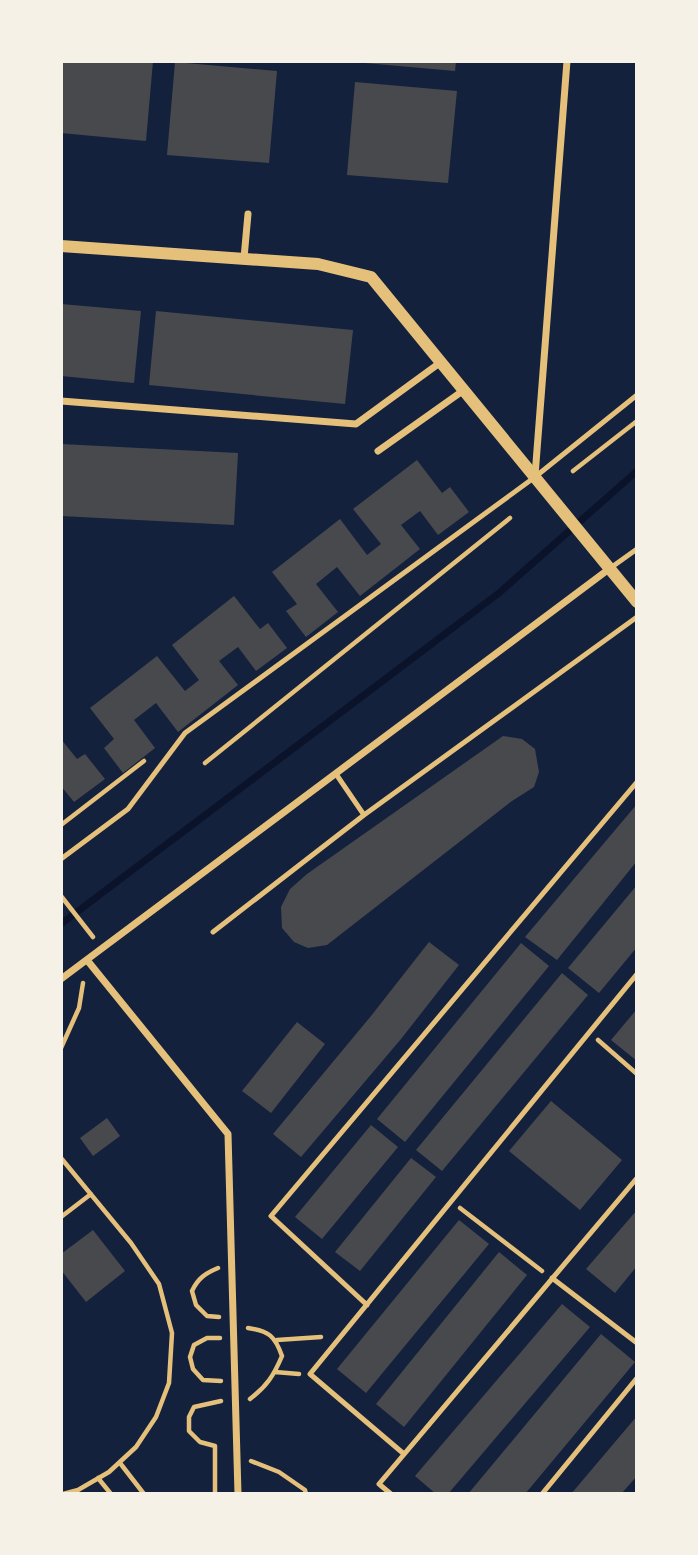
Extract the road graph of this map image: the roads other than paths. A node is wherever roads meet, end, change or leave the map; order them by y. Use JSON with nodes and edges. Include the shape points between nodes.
{"nodes":[{"id":1,"x":567,"y":61,"type":"edge"},
{"id":2,"x":248,"y":214,"type":"dead end"},
{"id":3,"x":61,"y":246,"type":"edge"},
{"id":4,"x":244,"y":258,"type":"junction"},
{"id":5,"x":441,"y":362,"type":"junction"},
{"id":6,"x":464,"y":390,"type":"junction"},
{"id":7,"x":637,"y":395,"type":"edge"},
{"id":8,"x":61,"y":401,"type":"edge"},
{"id":9,"x":378,"y":451,"type":"dead end"},
{"id":10,"x":535,"y":477,"type":"junction"},
{"id":11,"x":637,"y":549,"type":"edge"},
{"id":12,"x":610,"y":569,"type":"junction"},
{"id":13,"x":637,"y":602,"type":"edge"},
{"id":14,"x":637,"y":617,"type":"edge"},
{"id":15,"x":335,"y":774,"type":"junction"},
{"id":16,"x":637,"y":782,"type":"edge"},
{"id":17,"x":364,"y":815,"type":"junction"},
{"id":18,"x":61,"y":859,"type":"edge"},
{"id":19,"x":213,"y":932,"type":"dead end"},
{"id":20,"x":86,"y":960,"type":"junction"},
{"id":21,"x":637,"y":974,"type":"edge"},
{"id":22,"x":61,"y":979,"type":"edge"},
{"id":23,"x":637,"y":1178,"type":"edge"},
{"id":24,"x":552,"y":1278,"type":"junction"},
{"id":25,"x":367,"y":1305,"type":"junction"},
{"id":26,"x":637,"y":1343,"type":"edge"},
{"id":27,"x":637,"y":1378,"type":"edge"},
{"id":28,"x":404,"y":1454,"type":"junction"},
{"id":29,"x":238,"y":1494,"type":"edge"},
{"id":30,"x":391,"y":1494,"type":"edge"},
{"id":31,"x":542,"y":1494,"type":"edge"}],
"edges":[{"from":1,"to":10,"type":"street"},
{"from":2,"to":4,"type":"street"},
{"from":3,"to":4,"type":"street"},
{"from":4,"to":5,"type":"street","via":[[318,264],[371,277]]},
{"from":5,"to":6,"type":"street"},
{"from":5,"to":8,"type":"street","via":[[356,424]]},
{"from":6,"to":9,"type":"street"},
{"from":6,"to":10,"type":"street"},
{"from":7,"to":10,"type":"lane"},
{"from":10,"to":12,"type":"street"},
{"from":10,"to":18,"type":"lane","via":[[185,733],[128,809]]},
{"from":11,"to":12,"type":"lane"},
{"from":12,"to":13,"type":"street"},
{"from":12,"to":15,"type":"street"},
{"from":14,"to":17,"type":"lane"},
{"from":15,"to":17,"type":"lane"},
{"from":15,"to":20,"type":"street"},
{"from":16,"to":25,"type":"lane","via":[[271,1216]]},
{"from":17,"to":19,"type":"lane"},
{"from":20,"to":22,"type":"street"},
{"from":20,"to":29,"type":"street","via":[[228,1134]]},
{"from":21,"to":25,"type":"lane"},
{"from":23,"to":24,"type":"lane"},
{"from":24,"to":26,"type":"lane"},
{"from":24,"to":28,"type":"lane"},
{"from":25,"to":28,"type":"lane","via":[[310,1374]]},
{"from":27,"to":31,"type":"lane"},
{"from":28,"to":30,"type":"lane","via":[[379,1484]]}]}
